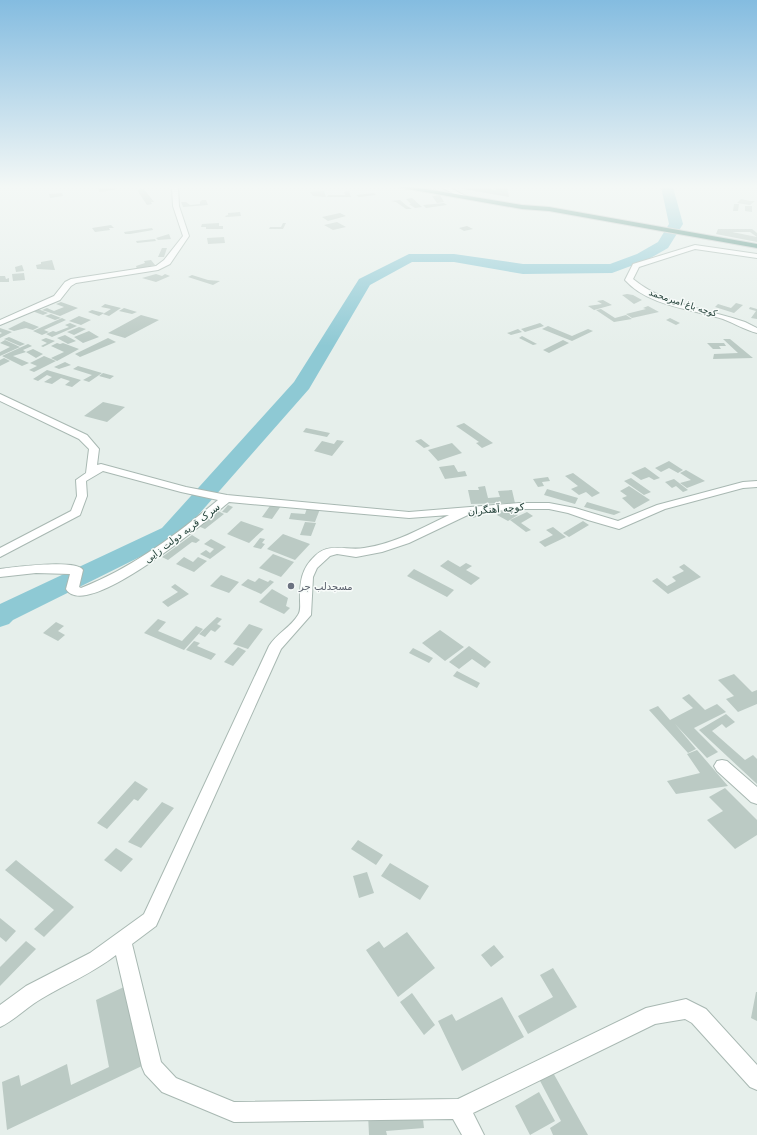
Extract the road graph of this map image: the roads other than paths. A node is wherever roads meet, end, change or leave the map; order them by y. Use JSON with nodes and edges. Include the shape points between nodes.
{"nodes":[{"id":1,"x":183,"y":240,"type":"edge"},
{"id":2,"x":711,"y":240,"type":"edge"},
{"id":3,"x":714,"y":240,"type":"edge"},
{"id":4,"x":757,"y":246,"type":"edge"},
{"id":5,"x":757,"y":251,"type":"edge"},
{"id":6,"x":757,"y":256,"type":"edge"},
{"id":7,"x":0,"y":323,"type":"edge"},
{"id":8,"x":757,"y":331,"type":"edge"},
{"id":9,"x":0,"y":397,"type":"edge"},
{"id":10,"x":91,"y":474,"type":"junction"},
{"id":11,"x":757,"y":484,"type":"edge"},
{"id":12,"x":227,"y":498,"type":"junction"},
{"id":13,"x":468,"y":511,"type":"junction"},
{"id":14,"x":0,"y":553,"type":"edge"},
{"id":15,"x":0,"y":572,"type":"edge"},
{"id":16,"x":722,"y":766,"type":"dead end"},
{"id":17,"x":757,"y":797,"type":"edge"},
{"id":18,"x":122,"y":941,"type":"junction"},
{"id":19,"x":0,"y":1017,"type":"edge"},
{"id":20,"x":757,"y":1080,"type":"edge"},
{"id":21,"x":459,"y":1109,"type":"junction"},
{"id":22,"x":473,"y":1135,"type":"edge"}],
"edges":[{"from":1,"to":7,"type":"street","via":[[167,262],[158,268],[74,281],[68,284],[57,298]]},
{"from":2,"to":5,"type":"highway"},
{"from":3,"to":4,"type":"highway"},
{"from":6,"to":8,"type":"street","name":"کوچه باغ امیرمحمد","via":[[695,247],[636,266],[629,280],[636,288],[744,322]]},
{"from":9,"to":10,"type":"street","via":[[83,437],[94,449]]},
{"from":10,"to":12,"type":"street","name":"کوچه آهنگران","via":[[100,467],[185,490]]},
{"from":10,"to":14,"type":"street","via":[[81,480],[82,496],[76,513]]},
{"from":11,"to":13,"type":"street","name":"کوچه آهنگران","via":[[743,485],[661,507],[619,525],[549,506]]},
{"from":12,"to":13,"type":"street","name":"کوچه آهنگران","via":[[409,515]]},
{"from":12,"to":15,"type":"street","name":"سرک قریه دولت زایی","via":[[142,564],[97,588],[80,593],[72,589],[77,570],[36,569]]},
{"from":13,"to":18,"type":"street","via":[[396,545],[363,552],[326,551],[312,566],[307,576],[304,615],[276,646],[150,920]]},
{"from":16,"to":17,"type":"street"},
{"from":18,"to":19,"type":"street","via":[[96,959],[33,993]]},
{"from":18,"to":21,"type":"street","via":[[152,1066],[169,1085],[234,1112]]},
{"from":20,"to":21,"type":"street","via":[[699,1016],[686,1009],[653,1015]]},
{"from":21,"to":22,"type":"street"}]}
